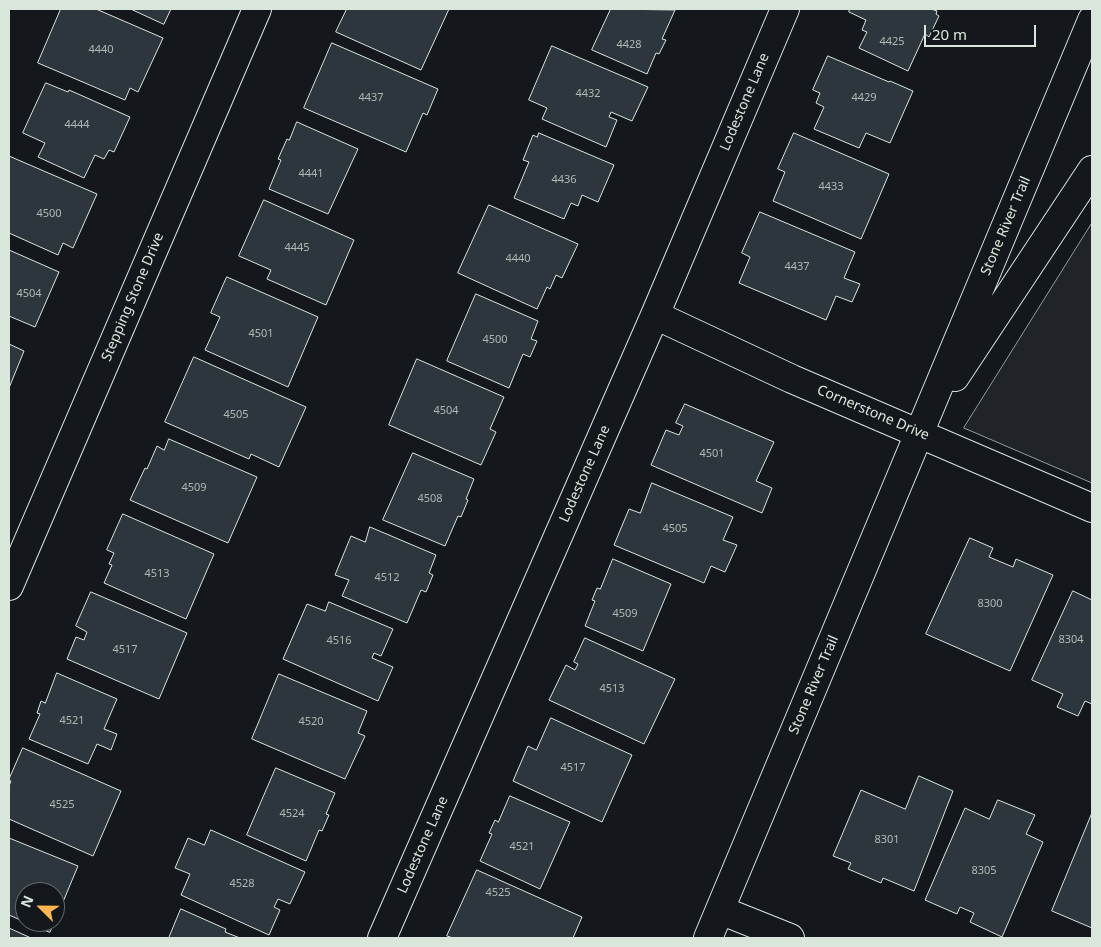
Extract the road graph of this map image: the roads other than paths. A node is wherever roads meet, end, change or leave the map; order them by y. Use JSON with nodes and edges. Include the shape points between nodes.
{"nodes":[{"id":1,"x":258,"y":9,"type":"edge"},
{"id":2,"x":785,"y":9,"type":"edge"},
{"id":3,"x":1092,"y":20,"type":"edge"},
{"id":4,"x":1084,"y":64,"type":"edge"},
{"id":5,"x":1092,"y":170,"type":"edge"},
{"id":6,"x":655,"y":315,"type":"junction"},
{"id":7,"x":919,"y":432,"type":"junction"},
{"id":8,"x":1092,"y":508,"type":"edge"},
{"id":9,"x":9,"y":586,"type":"edge"},
{"id":10,"x":720,"y":910,"type":"junction"},
{"id":11,"x":382,"y":938,"type":"edge"},
{"id":12,"x":708,"y":938,"type":"edge"},
{"id":13,"x":790,"y":938,"type":"edge"}],
"edges":[{"from":1,"to":9,"type":"street","name":"Stepping Stone Drive"},
{"from":2,"to":6,"type":"street","name":"Lodestone Lane"},
{"from":3,"to":4,"type":"street","name":"Stone River Trail"},
{"from":4,"to":7,"type":"street","name":"Stone River Trail"},
{"from":5,"to":7,"type":"street","name":"Stone River Trail"},
{"from":6,"to":7,"type":"street","name":"Cornerstone Drive","via":[[792,379]]},
{"from":6,"to":11,"type":"street","name":"Lodestone Lane"},
{"from":7,"to":8,"type":"street","name":"Cornerstone Drive"},
{"from":7,"to":10,"type":"street","name":"Stone River Trail"},
{"from":10,"to":12,"type":"street","name":"Stone River Trail"},
{"from":10,"to":13,"type":"street"}]}
